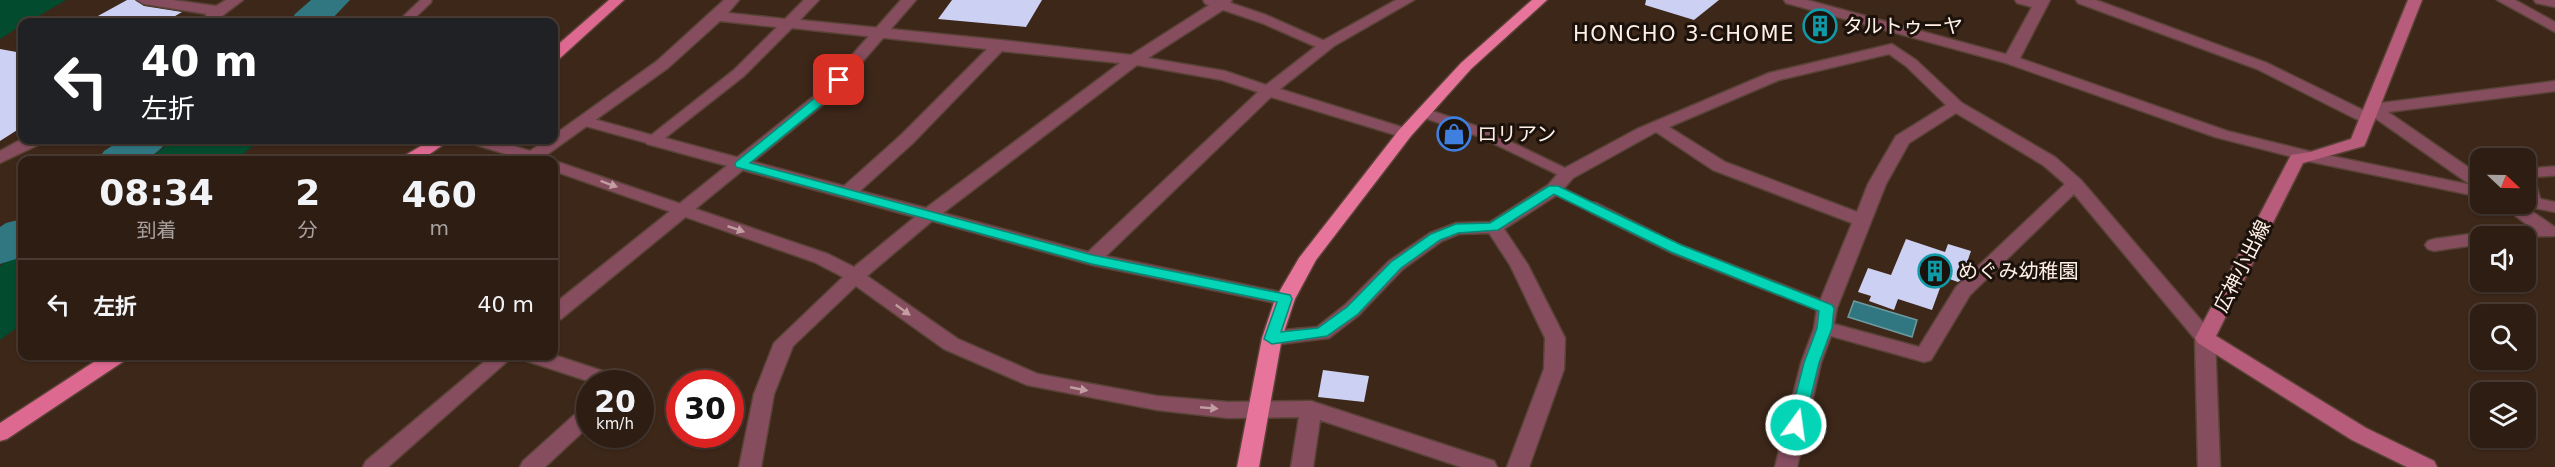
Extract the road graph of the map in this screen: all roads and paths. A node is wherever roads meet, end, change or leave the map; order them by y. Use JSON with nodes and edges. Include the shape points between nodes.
{"nodes":[{"id":1,"x":144,"y":0,"type":"edge"},
{"id":2,"x":236,"y":0,"type":"edge"},
{"id":3,"x":427,"y":0,"type":"edge"},
{"id":4,"x":617,"y":0,"type":"edge"},
{"id":5,"x":732,"y":0,"type":"edge"},
{"id":6,"x":812,"y":0,"type":"edge"},
{"id":7,"x":909,"y":0,"type":"edge"},
{"id":8,"x":1407,"y":0,"type":"edge"},
{"id":9,"x":1540,"y":0,"type":"edge"},
{"id":10,"x":1791,"y":0,"type":"edge"},
{"id":11,"x":2022,"y":0,"type":"edge"},
{"id":12,"x":2083,"y":0,"type":"edge"},
{"id":13,"x":2415,"y":0,"type":"edge"},
{"id":14,"x":2504,"y":0,"type":"edge"},
{"id":15,"x":2541,"y":0,"type":"edge"},
{"id":16,"x":1218,"y":2,"type":"edge"},
{"id":17,"x":2042,"y":3,"type":"edge"},
{"id":18,"x":2555,"y":3,"type":"edge"},
{"id":19,"x":218,"y":10,"type":"junction"},
{"id":20,"x":718,"y":16,"type":"junction"},
{"id":21,"x":210,"y":18,"type":"edge"},
{"id":22,"x":408,"y":18,"type":"edge"},
{"id":23,"x":789,"y":23,"type":"junction"},
{"id":24,"x":1891,"y":28,"type":"junction"},
{"id":25,"x":2555,"y":28,"type":"edge"},
{"id":26,"x":881,"y":33,"type":"junction"},
{"id":27,"x":1000,"y":44,"type":"junction"},
{"id":28,"x":1325,"y":46,"type":"junction"},
{"id":29,"x":1892,"y":49,"type":"junction"},
{"id":30,"x":558,"y":52,"type":"edge"},
{"id":31,"x":1134,"y":60,"type":"junction"},
{"id":32,"x":2011,"y":60,"type":"junction"},
{"id":33,"x":2555,"y":86,"type":"edge"},
{"id":34,"x":1268,"y":91,"type":"junction"},
{"id":35,"x":1956,"y":106,"type":"junction"},
{"id":36,"x":1424,"y":113,"type":"junction"},
{"id":37,"x":2371,"y":114,"type":"junction"},
{"id":38,"x":584,"y":121,"type":"junction"},
{"id":39,"x":1657,"y":126,"type":"junction"},
{"id":40,"x":1405,"y":134,"type":"junction"},
{"id":41,"x":653,"y":140,"type":"junction"},
{"id":42,"x":558,"y":142,"type":"edge"},
{"id":43,"x":26,"y":144,"type":"edge"},
{"id":44,"x":436,"y":144,"type":"edge"},
{"id":45,"x":491,"y":144,"type":"edge"},
{"id":46,"x":556,"y":144,"type":"edge"},
{"id":47,"x":416,"y":156,"type":"edge"},
{"id":48,"x":528,"y":156,"type":"edge"},
{"id":49,"x":541,"y":156,"type":"edge"},
{"id":50,"x":2312,"y":157,"type":"junction"},
{"id":51,"x":0,"y":158,"type":"edge"},
{"id":52,"x":741,"y":164,"type":"junction"},
{"id":53,"x":558,"y":166,"type":"edge"},
{"id":54,"x":2555,"y":171,"type":"edge"},
{"id":55,"x":2536,"y":173,"type":"edge"},
{"id":56,"x":1567,"y":174,"type":"junction"},
{"id":57,"x":2470,"y":177,"type":"edge"},
{"id":58,"x":2075,"y":184,"type":"junction"},
{"id":59,"x":1554,"y":189,"type":"junction"},
{"id":60,"x":2470,"y":190,"type":"edge"},
{"id":61,"x":847,"y":193,"type":"junction"},
{"id":62,"x":2536,"y":204,"type":"edge"},
{"id":63,"x":2555,"y":207,"type":"edge"},
{"id":64,"x":681,"y":210,"type":"junction"},
{"id":65,"x":2524,"y":214,"type":"edge"},
{"id":66,"x":927,"y":216,"type":"junction"},
{"id":67,"x":1862,"y":220,"type":"junction"},
{"id":68,"x":1494,"y":227,"type":"junction"},
{"id":69,"x":2550,"y":232,"type":"edge"},
{"id":70,"x":2470,"y":240,"type":"edge"},
{"id":71,"x":2434,"y":245,"type":"dead end"},
{"id":72,"x":1092,"y":260,"type":"junction"},
{"id":73,"x":855,"y":276,"type":"junction"},
{"id":74,"x":1285,"y":299,"type":"junction"},
{"id":75,"x":1827,"y":308,"type":"junction"},
{"id":76,"x":558,"y":311,"type":"edge"},
{"id":77,"x":1824,"y":328,"type":"junction"},
{"id":78,"x":2205,"y":338,"type":"junction"},
{"id":79,"x":1272,"y":339,"type":"junction"},
{"id":80,"x":111,"y":360,"type":"edge"},
{"id":81,"x":498,"y":360,"type":"edge"},
{"id":82,"x":546,"y":360,"type":"edge"},
{"id":83,"x":577,"y":370,"type":"edge"},
{"id":84,"x":1260,"y":409,"type":"junction"},
{"id":85,"x":1311,"y":409,"type":"junction"},
{"id":86,"x":576,"y":425,"type":"edge"},
{"id":87,"x":0,"y":433,"type":"edge"},
{"id":88,"x":374,"y":467,"type":"edge"},
{"id":89,"x":531,"y":467,"type":"edge"},
{"id":90,"x":750,"y":467,"type":"edge"},
{"id":91,"x":1248,"y":467,"type":"edge"},
{"id":92,"x":1302,"y":467,"type":"edge"},
{"id":93,"x":1486,"y":467,"type":"edge"},
{"id":94,"x":1518,"y":467,"type":"edge"},
{"id":95,"x":1786,"y":467,"type":"edge"},
{"id":96,"x":2210,"y":467,"type":"edge"},
{"id":97,"x":2426,"y":467,"type":"edge"}],
"edges":[{"from":1,"to":19,"type":"street"},
{"from":2,"to":19,"type":"street"},
{"from":3,"to":22,"type":"lane"},
{"from":4,"to":30,"type":"main road"},
{"from":5,"to":20,"type":"street"},
{"from":6,"to":23,"type":"street"},
{"from":7,"to":26,"type":"street"},
{"from":8,"to":28,"type":"street"},
{"from":9,"to":36,"type":"highway","via":[[1466,66]]},
{"from":10,"to":24,"type":"street"},
{"from":11,"to":17,"type":"street"},
{"from":12,"to":37,"type":"street","via":[[2262,66]]},
{"from":13,"to":37,"type":"main road","name":"広神小出線"},
{"from":14,"to":25,"type":"street"},
{"from":15,"to":18,"type":"street"},
{"from":16,"to":28,"type":"lane"},
{"from":16,"to":31,"type":"street"},
{"from":17,"to":32,"type":"street"},
{"from":19,"to":21,"type":"street"},
{"from":20,"to":23,"type":"street"},
{"from":20,"to":38,"type":"street","via":[[652,73]]},
{"from":23,"to":26,"type":"street"},
{"from":23,"to":41,"type":"street","via":[[739,73]]},
{"from":24,"to":29,"type":"street"},
{"from":24,"to":32,"type":"street"},
{"from":26,"to":27,"type":"street"},
{"from":26,"to":52,"type":"street","via":[[825,95]]},
{"from":27,"to":31,"type":"street"},
{"from":27,"to":61,"type":"street","via":[[907,139]]},
{"from":28,"to":34,"type":"street"},
{"from":29,"to":35,"type":"street"},
{"from":29,"to":39,"type":"street","via":[[1774,76]]},
{"from":31,"to":34,"type":"street","via":[[1225,76]]},
{"from":31,"to":66,"type":"street"},
{"from":32,"to":50,"type":"street","via":[[2221,134]]},
{"from":33,"to":37,"type":"street"},
{"from":34,"to":40,"type":"street"},
{"from":34,"to":72,"type":"street"},
{"from":35,"to":58,"type":"street","via":[[2049,161]]},
{"from":35,"to":67,"type":"street","via":[[1902,140]]},
{"from":36,"to":40,"type":"highway"},
{"from":36,"to":56,"type":"lane","via":[[1500,139]]},
{"from":37,"to":50,"type":"main road","name":"広神小出線","via":[[2358,142]]},
{"from":37,"to":57,"type":"street"},
{"from":38,"to":41,"type":"lane"},
{"from":38,"to":42,"type":"street"},
{"from":39,"to":56,"type":"street"},
{"from":39,"to":67,"type":"street","via":[[1719,166]]},
{"from":40,"to":74,"type":"highway","via":[[1308,258]]},
{"from":41,"to":52,"type":"street"},
{"from":43,"to":51,"type":"street"},
{"from":44,"to":47,"type":"main road"},
{"from":45,"to":48,"type":"street"},
{"from":46,"to":49,"type":"street"},
{"from":50,"to":60,"type":"street"},
{"from":50,"to":78,"type":"main road","name":"広神小出線","via":[[2297,159]]},
{"from":52,"to":61,"type":"street"},
{"from":52,"to":64,"type":"street"},
{"from":53,"to":64,"type":"street","one_way":true},
{"from":54,"to":55,"type":"lane"},
{"from":56,"to":59,"type":"street"},
{"from":58,"to":77,"type":"street","via":[[1962,291],[1924,355]]},
{"from":58,"to":78,"type":"street"},
{"from":59,"to":68,"type":"street"},
{"from":59,"to":75,"type":"lane","via":[[1676,249]]},
{"from":61,"to":66,"type":"street"},
{"from":62,"to":63,"type":"street"},
{"from":64,"to":73,"type":"street","one_way":true,"via":[[821,258]]},
{"from":64,"to":76,"type":"street"},
{"from":65,"to":69,"type":"street"},
{"from":66,"to":72,"type":"street"},
{"from":66,"to":73,"type":"street"},
{"from":67,"to":75,"type":"street"},
{"from":68,"to":79,"type":"street","via":[[1456,229],[1436,237],[1396,265],[1353,310],[1322,333]]},
{"from":68,"to":94,"type":"street","via":[[1519,266],[1554,338],[1554,369]]},
{"from":70,"to":71,"type":"street"},
{"from":72,"to":74,"type":"street"},
{"from":73,"to":84,"type":"street","one_way":true,"via":[[951,344],[1034,380],[1157,404]]},
{"from":73,"to":90,"type":"street","via":[[784,343],[764,394]]},
{"from":74,"to":79,"type":"highway"},
{"from":75,"to":77,"type":"street"},
{"from":77,"to":95,"type":"street","via":[[1811,363]]},
{"from":78,"to":96,"type":"street"},
{"from":78,"to":97,"type":"main road","via":[[2359,434]]},
{"from":79,"to":84,"type":"highway"},
{"from":80,"to":87,"type":"main road"},
{"from":81,"to":88,"type":"street"},
{"from":82,"to":83,"type":"street"},
{"from":84,"to":85,"type":"street"},
{"from":84,"to":91,"type":"highway"},
{"from":85,"to":92,"type":"street"},
{"from":85,"to":93,"type":"street"},
{"from":86,"to":89,"type":"street"}]}
